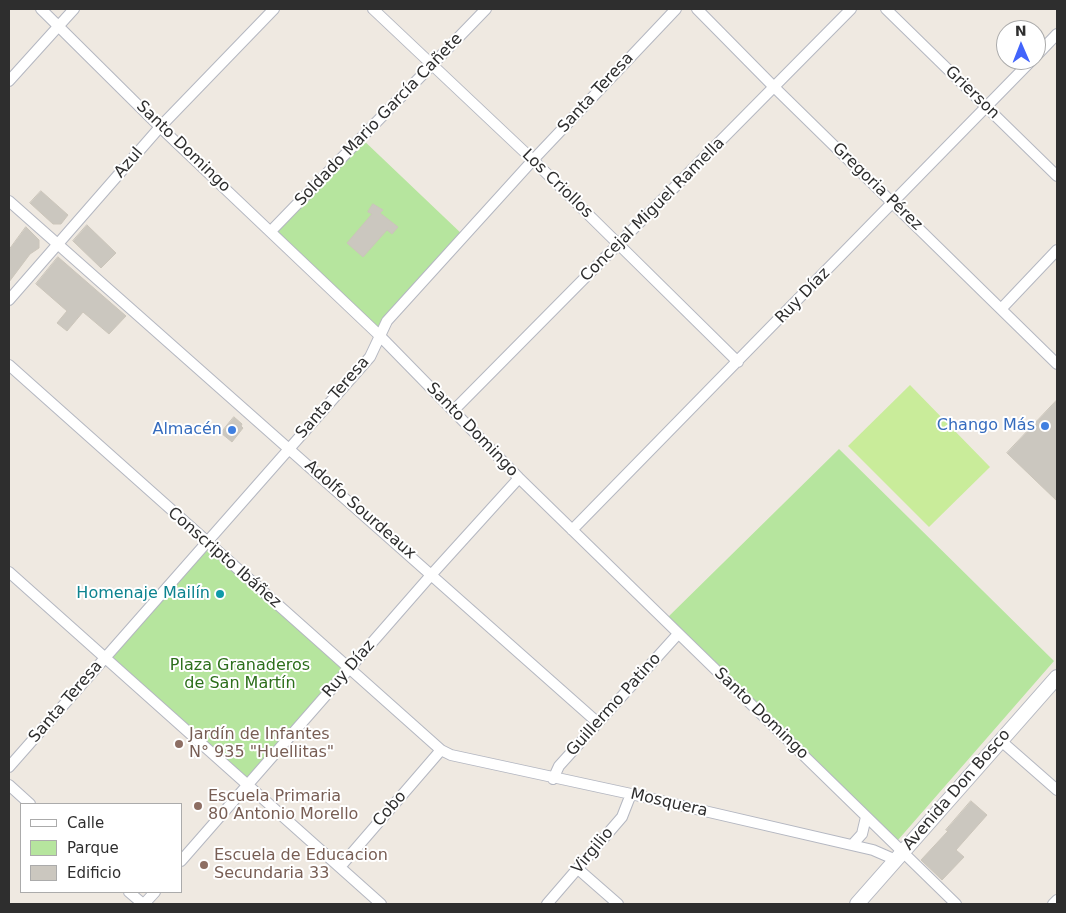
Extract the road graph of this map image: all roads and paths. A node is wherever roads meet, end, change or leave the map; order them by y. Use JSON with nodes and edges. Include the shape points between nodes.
{"nodes":[{"id":1,"x":41,"y":9,"type":"edge"},
{"id":2,"x":74,"y":9,"type":"edge"},
{"id":3,"x":274,"y":9,"type":"edge"},
{"id":4,"x":373,"y":9,"type":"edge"},
{"id":5,"x":486,"y":9,"type":"edge"},
{"id":6,"x":676,"y":9,"type":"edge"},
{"id":7,"x":698,"y":9,"type":"edge"},
{"id":8,"x":851,"y":9,"type":"edge"},
{"id":9,"x":886,"y":9,"type":"edge"},
{"id":10,"x":58,"y":25,"type":"junction"},
{"id":11,"x":1057,"y":34,"type":"edge"},
{"id":12,"x":1046,"y":46,"type":"edge"},
{"id":13,"x":432,"y":64,"type":"junction"},
{"id":14,"x":1022,"y":70,"type":"edge"},
{"id":15,"x":9,"y":81,"type":"edge"},
{"id":16,"x":774,"y":87,"type":"junction"},
{"id":17,"x":987,"y":107,"type":"junction"},
{"id":18,"x":160,"y":127,"type":"junction"},
{"id":19,"x":533,"y":160,"type":"junction"},
{"id":20,"x":1057,"y":176,"type":"edge"},
{"id":21,"x":9,"y":201,"type":"edge"},
{"id":22,"x":894,"y":204,"type":"junction"},
{"id":23,"x":271,"y":231,"type":"junction"},
{"id":24,"x":58,"y":244,"type":"junction"},
{"id":25,"x":619,"y":245,"type":"junction"},
{"id":26,"x":1057,"y":250,"type":"edge"},
{"id":27,"x":9,"y":300,"type":"edge"},
{"id":28,"x":1002,"y":308,"type":"junction"},
{"id":29,"x":379,"y":335,"type":"junction"},
{"id":30,"x":738,"y":362,"type":"junction"},
{"id":31,"x":1057,"y":364,"type":"edge"},
{"id":32,"x":9,"y":365,"type":"edge"},
{"id":33,"x":453,"y":411,"type":"junction"},
{"id":34,"x":289,"y":449,"type":"junction"},
{"id":35,"x":519,"y":478,"type":"junction"},
{"id":36,"x":572,"y":530,"type":"junction"},
{"id":37,"x":206,"y":543,"type":"junction"},
{"id":38,"x":9,"y":572,"type":"edge"},
{"id":39,"x":432,"y":574,"type":"junction"},
{"id":40,"x":678,"y":634,"type":"junction"},
{"id":41,"x":105,"y":658,"type":"junction"},
{"id":42,"x":350,"y":669,"type":"junction"},
{"id":43,"x":1057,"y":677,"type":"edge"},
{"id":44,"x":597,"y":722,"type":"junction"},
{"id":45,"x":1000,"y":740,"type":"junction"},
{"id":46,"x":441,"y":750,"type":"junction"},
{"id":47,"x":9,"y":767,"type":"edge"},
{"id":48,"x":553,"y":779,"type":"junction"},
{"id":49,"x":9,"y":785,"type":"edge"},
{"id":50,"x":247,"y":786,"type":"junction"},
{"id":51,"x":1057,"y":790,"type":"edge"},
{"id":52,"x":632,"y":794,"type":"junction"},
{"id":53,"x":29,"y":803,"type":"edge"},
{"id":54,"x":866,"y":817,"type":"junction"},
{"id":55,"x":852,"y":846,"type":"junction"},
{"id":56,"x":899,"y":856,"type":"junction"},
{"id":57,"x":182,"y":860,"type":"edge"},
{"id":58,"x":340,"y":867,"type":"junction"},
{"id":59,"x":578,"y":869,"type":"junction"},
{"id":60,"x":130,"y":893,"type":"edge"},
{"id":61,"x":154,"y":893,"type":"edge"},
{"id":62,"x":1057,"y":900,"type":"edge"},
{"id":63,"x":143,"y":904,"type":"edge"},
{"id":64,"x":381,"y":904,"type":"edge"},
{"id":65,"x":547,"y":904,"type":"edge"},
{"id":66,"x":618,"y":904,"type":"edge"},
{"id":67,"x":858,"y":904,"type":"edge"},
{"id":68,"x":956,"y":904,"type":"edge"},
{"id":69,"x":1053,"y":904,"type":"edge"}],
"edges":[{"from":1,"to":10,"type":"street","name":"Santo Domingo"},
{"from":2,"to":10,"type":"street"},
{"from":3,"to":18,"type":"street","name":"Azul"},
{"from":4,"to":13,"type":"street","name":"Los Criollos"},
{"from":5,"to":13,"type":"street","name":"Soldado Mario García Cañete"},
{"from":6,"to":19,"type":"street","name":"Santa Teresa"},
{"from":7,"to":16,"type":"street","name":"Gregoria Pérez"},
{"from":8,"to":16,"type":"street","name":"Concejal Miguel Ramella"},
{"from":9,"to":17,"type":"street","name":"Grierson"},
{"from":10,"to":15,"type":"street"},
{"from":10,"to":18,"type":"street","name":"Santo Domingo"},
{"from":11,"to":12,"type":"street"},
{"from":13,"to":19,"type":"street","name":"Los Criollos"},
{"from":13,"to":23,"type":"street","name":"Soldado Mario García Cañete"},
{"from":14,"to":17,"type":"street","name":"Ruy Díaz"},
{"from":16,"to":22,"type":"street","name":"Gregoria Pérez"},
{"from":16,"to":25,"type":"street","name":"Concejal Miguel Ramella"},
{"from":17,"to":20,"type":"street","name":"Grierson"},
{"from":17,"to":22,"type":"street","name":"Ruy Díaz"},
{"from":18,"to":23,"type":"street","name":"Santo Domingo"},
{"from":18,"to":24,"type":"street","name":"Azul"},
{"from":19,"to":25,"type":"street","name":"Los Criollos"},
{"from":19,"to":29,"type":"street","name":"Santa Teresa","via":[[387,321]]},
{"from":21,"to":24,"type":"street","name":"Adolfo Sourdeaux"},
{"from":22,"to":28,"type":"street","name":"Gregoria Pérez"},
{"from":22,"to":30,"type":"street","name":"Ruy Díaz"},
{"from":23,"to":29,"type":"street","name":"Santo Domingo"},
{"from":24,"to":27,"type":"street","name":"Azul"},
{"from":24,"to":34,"type":"street","name":"Adolfo Sourdeaux"},
{"from":25,"to":30,"type":"street","name":"Los Criollos"},
{"from":25,"to":33,"type":"street","name":"Concejal Miguel Ramella"},
{"from":26,"to":28,"type":"street"},
{"from":28,"to":31,"type":"street","name":"Gregoria Pérez"},
{"from":29,"to":33,"type":"street","name":"Santo Domingo"},
{"from":29,"to":34,"type":"street","name":"Santa Teresa","via":[[375,350]]},
{"from":30,"to":36,"type":"street","name":"Ruy Díaz"},
{"from":32,"to":37,"type":"street","name":"Conscripto Ibáñez"},
{"from":33,"to":35,"type":"street","name":"Santo Domingo"},
{"from":34,"to":37,"type":"street","name":"Santa Teresa"},
{"from":34,"to":39,"type":"street","name":"Adolfo Sourdeaux"},
{"from":35,"to":36,"type":"street","name":"Santo Domingo"},
{"from":35,"to":39,"type":"street","name":"Ruy Díaz"},
{"from":36,"to":40,"type":"street","name":"Santo Domingo"},
{"from":37,"to":41,"type":"street","name":"Santa Teresa"},
{"from":37,"to":42,"type":"street","name":"Conscripto Ibáñez"},
{"from":38,"to":41,"type":"street"},
{"from":39,"to":42,"type":"street","name":"Ruy Díaz"},
{"from":39,"to":44,"type":"street","name":"Adolfo Sourdeaux"},
{"from":40,"to":44,"type":"street","name":"Guillermo Patino"},
{"from":40,"to":54,"type":"street","name":"Santo Domingo"},
{"from":41,"to":47,"type":"street","name":"Santa Teresa"},
{"from":41,"to":50,"type":"street"},
{"from":42,"to":46,"type":"street","name":"Conscripto Ibáñez"},
{"from":42,"to":50,"type":"street","name":"Ruy Díaz"},
{"from":43,"to":45,"type":"main road","name":"Avenida Don Bosco"},
{"from":44,"to":48,"type":"street","name":"Guillermo Patino","via":[[559,766]]},
{"from":45,"to":51,"type":"street"},
{"from":45,"to":56,"type":"main road","name":"Avenida Don Bosco"},
{"from":46,"to":48,"type":"street","name":"Mosquera"},
{"from":46,"to":58,"type":"street","name":"Cobo"},
{"from":48,"to":52,"type":"street","name":"Mosquera"},
{"from":49,"to":53,"type":"street"},
{"from":50,"to":57,"type":"street","name":"Ruy Díaz"},
{"from":50,"to":58,"type":"street"},
{"from":52,"to":55,"type":"street","name":"Mosquera"},
{"from":52,"to":59,"type":"street","name":"Virgilio","via":[[622,817]]},
{"from":54,"to":55,"type":"street","via":[[862,834]]},
{"from":54,"to":56,"type":"street","name":"Santo Domingo"},
{"from":55,"to":56,"type":"street","name":"Mosquera"},
{"from":56,"to":67,"type":"main road","name":"Avenida Don Bosco"},
{"from":56,"to":68,"type":"street","name":"Santo Domingo"},
{"from":58,"to":64,"type":"street"},
{"from":59,"to":65,"type":"street","name":"Virgilio"},
{"from":59,"to":66,"type":"street"},
{"from":60,"to":63,"type":"street"},
{"from":61,"to":63,"type":"street"},
{"from":62,"to":69,"type":"street"}]}
